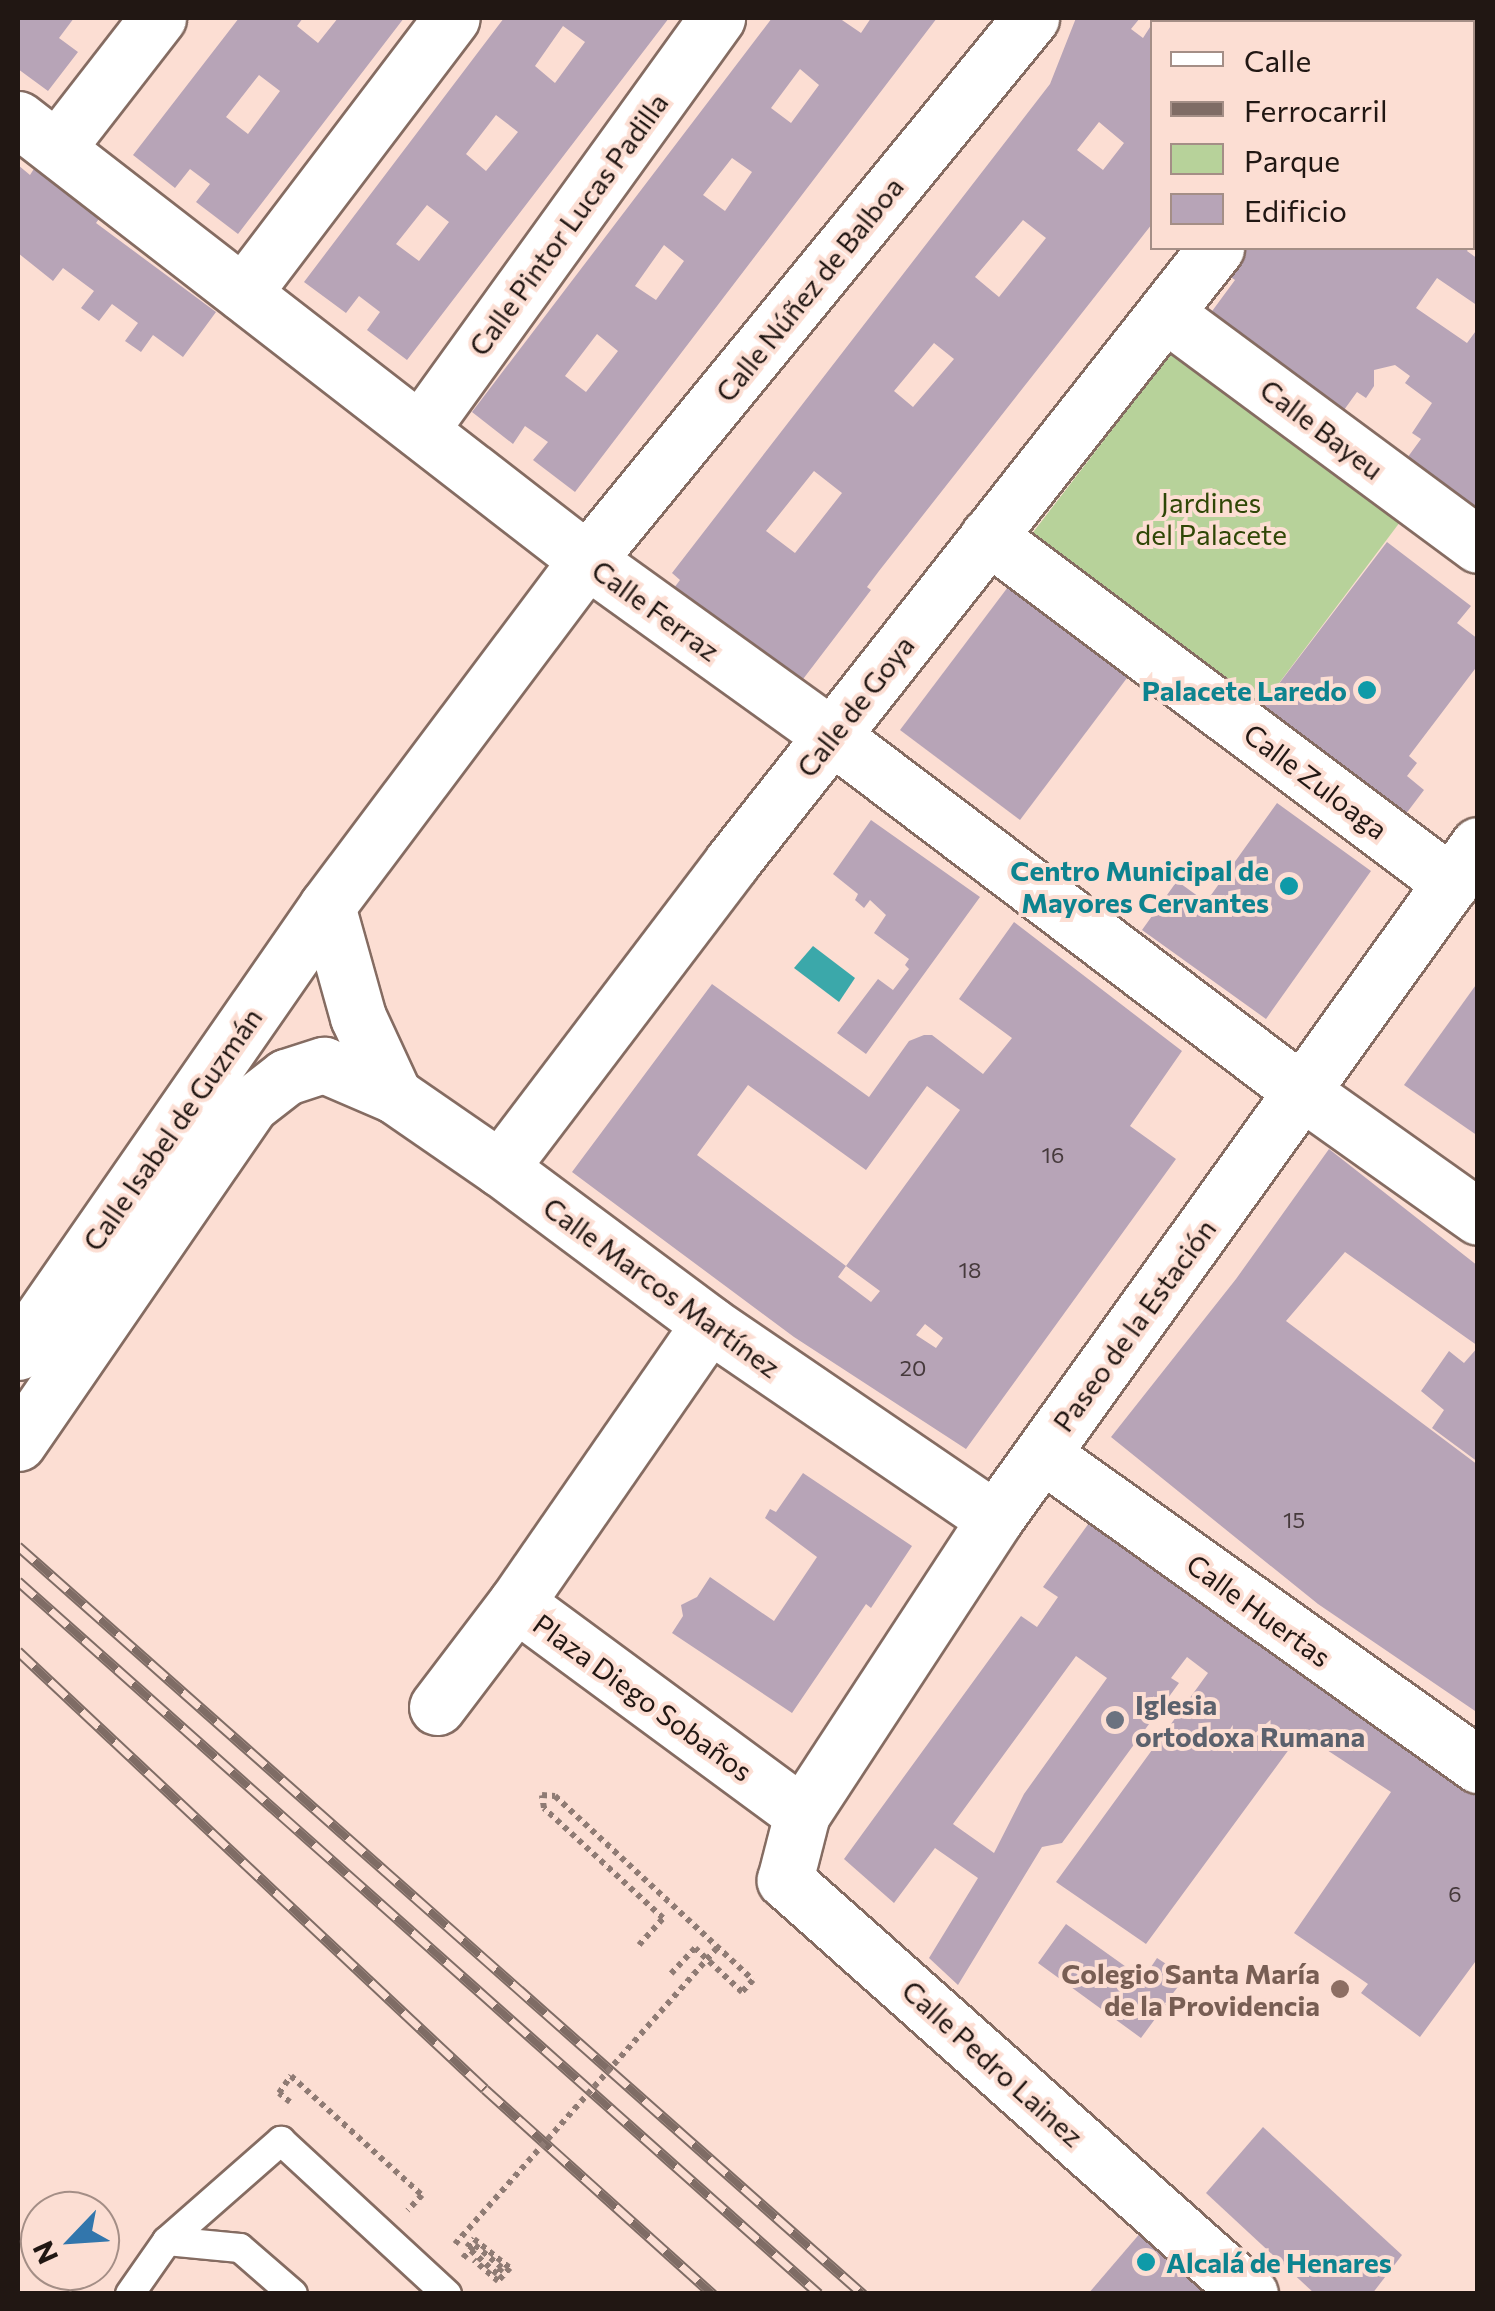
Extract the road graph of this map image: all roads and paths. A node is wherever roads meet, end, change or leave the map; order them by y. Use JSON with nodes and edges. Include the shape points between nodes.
{"nodes":[{"id":1,"x":158,"y":18,"type":"edge"},
{"id":2,"x":452,"y":18,"type":"edge"},
{"id":3,"x":717,"y":18,"type":"edge"},
{"id":4,"x":1031,"y":18,"type":"edge"},
{"id":5,"x":37,"y":134,"type":"edge"},
{"id":6,"x":1214,"y":250,"type":"edge"},
{"id":7,"x":244,"y":293,"type":"junction"},
{"id":8,"x":1166,"y":314,"type":"junction"},
{"id":9,"x":420,"y":430,"type":"junction"},
{"id":10,"x":988,"y":536,"type":"junction"},
{"id":11,"x":1478,"y":545,"type":"edge"},
{"id":12,"x":587,"y":560,"type":"junction"},
{"id":13,"x":832,"y":736,"type":"junction"},
{"id":14,"x":1464,"y":864,"type":"edge"},
{"id":15,"x":327,"y":906,"type":"junction"},
{"id":16,"x":324,"y":1065,"type":"joint"},
{"id":17,"x":1301,"y":1091,"type":"junction"},
{"id":18,"x":394,"y":1095,"type":"junction"},
{"id":19,"x":500,"y":1168,"type":"junction"},
{"id":20,"x":1478,"y":1217,"type":"edge"},
{"id":21,"x":709,"y":1324,"type":"junction"},
{"id":22,"x":18,"y":1352,"type":"edge"},
{"id":23,"x":18,"y":1442,"type":"edge"},
{"id":24,"x":1042,"y":1454,"type":"junction"},
{"id":25,"x":995,"y":1519,"type":"junction"},
{"id":26,"x":516,"y":1603,"type":"junction"},
{"id":27,"x":436,"y":1707,"type":"dead end"},
{"id":28,"x":1478,"y":1765,"type":"edge"},
{"id":29,"x":802,"y":1814,"type":"junction"},
{"id":30,"x":639,"y":1945,"type":"dead end"},
{"id":31,"x":718,"y":1947,"type":"junction"},
{"id":32,"x":672,"y":1974,"type":"dead end"},
{"id":33,"x":294,"y":2106,"type":"dead end"},
{"id":34,"x":396,"y":2194,"type":"dead end"},
{"id":35,"x":422,"y":2194,"type":"dead end"},
{"id":36,"x":426,"y":2219,"type":"dead end"},
{"id":37,"x":440,"y":2232,"type":"dead end"},
{"id":38,"x":167,"y":2241,"type":"junction"},
{"id":39,"x":455,"y":2244,"type":"junction"},
{"id":40,"x":475,"y":2245,"type":"dead end"},
{"id":41,"x":130,"y":2294,"type":"edge"},
{"id":42,"x":293,"y":2294,"type":"edge"},
{"id":43,"x":446,"y":2294,"type":"edge"},
{"id":44,"x":1250,"y":2294,"type":"edge"}],
"edges":[{"from":1,"to":5,"type":"street"},
{"from":2,"to":7,"type":"street"},
{"from":3,"to":9,"type":"street","name":"Calle Pintor Lucas Padilla"},
{"from":4,"to":12,"type":"street","name":"Calle Núñez de Balboa"},
{"from":5,"to":7,"type":"street","name":"Calle Ferraz"},
{"from":6,"to":8,"type":"street","name":"Calle de Goya"},
{"from":7,"to":9,"type":"street","name":"Calle Ferraz"},
{"from":8,"to":10,"type":"street","name":"Calle de Goya"},
{"from":8,"to":11,"type":"street","name":"Calle Bayeu"},
{"from":9,"to":12,"type":"street","name":"Calle Ferraz"},
{"from":10,"to":13,"type":"street","name":"Calle de Goya"},
{"from":10,"to":14,"type":"street","name":"Calle Zuloaga"},
{"from":12,"to":13,"type":"street","name":"Calle Ferraz"},
{"from":12,"to":15,"type":"street","name":"Calle Isabel de Guzmán"},
{"from":13,"to":17,"type":"street","name":"Calle Ferraz"},
{"from":13,"to":19,"type":"street","name":"Calle de Goya"},
{"from":14,"to":17,"type":"street","name":"Paseo de la Estación"},
{"from":15,"to":18,"type":"street","via":[[358,1017]]},
{"from":15,"to":22,"type":"street","name":"Calle Isabel de Guzmán"},
{"from":16,"to":18,"type":"street","name":"Calle Marcos Martínez"},
{"from":16,"to":23,"type":"street","name":"Calle Isabel de Guzmán","via":[[286,1076],[250,1105]]},
{"from":17,"to":20,"type":"street","name":"Calle Ferraz"},
{"from":17,"to":24,"type":"street","name":"Paseo de la Estación"},
{"from":18,"to":19,"type":"street","name":"Calle Marcos Martínez"},
{"from":19,"to":21,"type":"street","name":"Calle Marcos Martínez"},
{"from":21,"to":25,"type":"street","name":"Calle Marcos Martínez"},
{"from":21,"to":26,"type":"street","name":"Plaza Diego Sobaños"},
{"from":24,"to":25,"type":"street","name":"Paseo de la Estación"},
{"from":24,"to":28,"type":"street","name":"Calle Huertas"},
{"from":25,"to":29,"type":"street","name":"Paseo de la Estación"},
{"from":26,"to":27,"type":"street"},
{"from":26,"to":29,"type":"street","name":"Plaza Diego Sobaños"},
{"from":29,"to":44,"type":"street","name":"Calle Pedro Lainez","via":[[785,1880]]},
{"from":30,"to":31,"type":"path","via":[[662,1918],[544,1808],[542,1795],[555,1796]]},
{"from":31,"to":32,"type":"path","via":[[753,1980],[742,1992],[695,1948]]},
{"from":31,"to":39,"type":"path","bridge":true},
{"from":33,"to":35,"type":"path","via":[[279,2093],[291,2076]]},
{"from":34,"to":36,"type":"path"},
{"from":37,"to":39,"type":"path"},
{"from":38,"to":41,"type":"lane"},
{"from":38,"to":42,"type":"lane","via":[[240,2248]]},
{"from":38,"to":43,"type":"lane","via":[[280,2141]]},
{"from":39,"to":40,"type":"path","via":[[498,2281],[510,2268],[474,2239],[467,2247],[497,2274],[502,2268]]}]}
